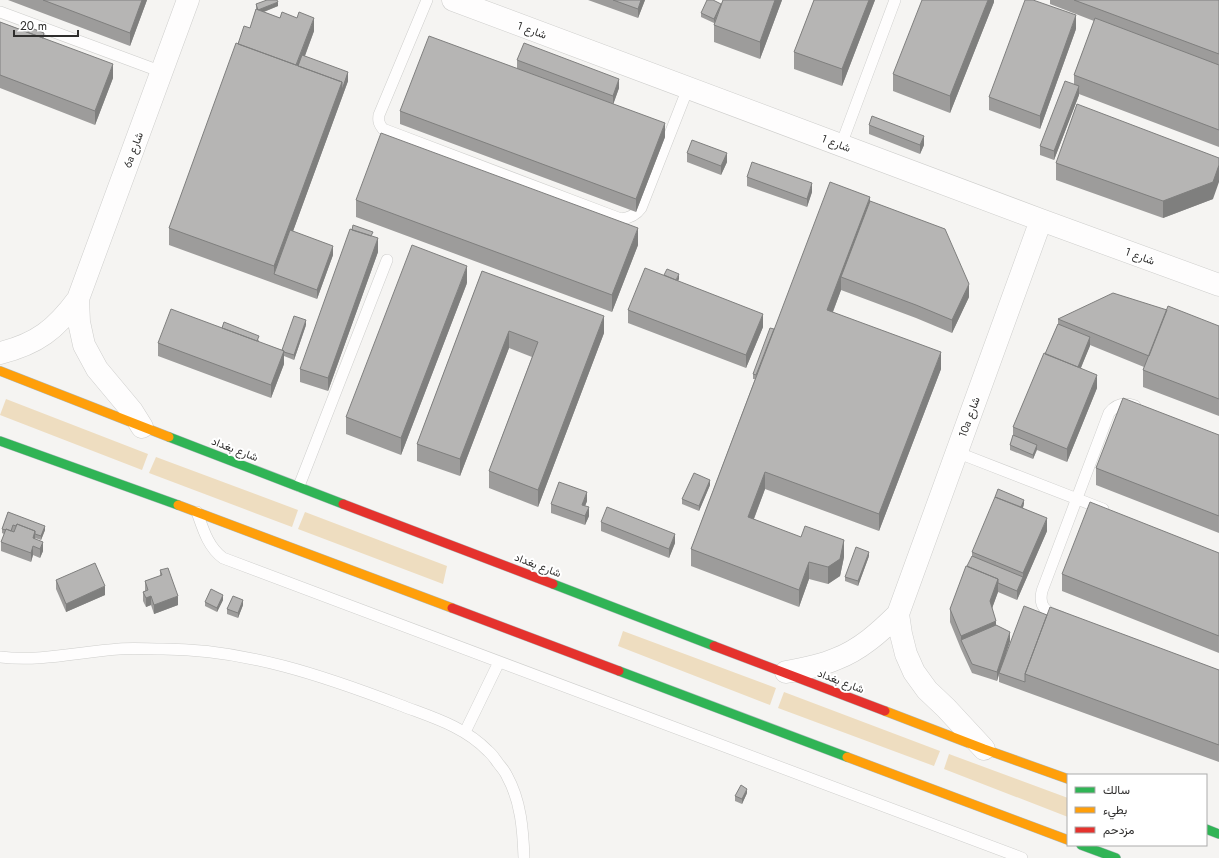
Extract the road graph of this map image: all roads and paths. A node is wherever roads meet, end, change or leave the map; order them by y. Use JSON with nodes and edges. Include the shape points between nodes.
{"nodes":[{"id":1,"x":188,"y":0,"type":"edge"},
{"id":2,"x":427,"y":0,"type":"edge"},
{"id":3,"x":453,"y":0,"type":"edge"},
{"id":4,"x":895,"y":0,"type":"edge"},
{"id":5,"x":0,"y":12,"type":"edge"},
{"id":6,"x":162,"y":72,"type":"junction"},
{"id":7,"x":688,"y":88,"type":"junction"},
{"id":8,"x":841,"y":145,"type":"junction"},
{"id":9,"x":1040,"y":220,"type":"junction"},
{"id":10,"x":387,"y":260,"type":"dead end"},
{"id":11,"x":1219,"y":285,"type":"edge"},
{"id":12,"x":78,"y":299,"type":"junction"},
{"id":13,"x":0,"y":353,"type":"edge"},
{"id":14,"x":0,"y":371,"type":"edge"},
{"id":15,"x":1144,"y":410,"type":"edge"},
{"id":16,"x":142,"y":426,"type":"junction"},
{"id":17,"x":0,"y":441,"type":"edge"},
{"id":18,"x":956,"y":452,"type":"junction"},
{"id":19,"x":299,"y":486,"type":"junction"},
{"id":20,"x":1077,"y":499,"type":"junction"},
{"id":21,"x":196,"y":512,"type":"junction"},
{"id":22,"x":1112,"y":513,"type":"edge"},
{"id":23,"x":898,"y":614,"type":"junction"},
{"id":24,"x":1074,"y":622,"type":"edge"},
{"id":25,"x":0,"y":658,"type":"edge"},
{"id":26,"x":499,"y":662,"type":"junction"},
{"id":27,"x":786,"y":672,"type":"junction"},
{"id":28,"x":465,"y":732,"type":"junction"},
{"id":29,"x":984,"y":749,"type":"junction"},
{"id":30,"x":1067,"y":779,"type":"edge"},
{"id":31,"x":1207,"y":829,"type":"edge"},
{"id":32,"x":1219,"y":834,"type":"edge"},
{"id":33,"x":1067,"y":840,"type":"edge"},
{"id":34,"x":1084,"y":846,"type":"edge"},
{"id":35,"x":524,"y":858,"type":"edge"},
{"id":36,"x":1022,"y":858,"type":"edge"},
{"id":37,"x":1116,"y":858,"type":"edge"}],
"edges":[{"from":1,"to":6,"type":"street","name":"6a شارع"},
{"from":2,"to":7,"type":"lane","via":[[379,115],[378,120],[383,129],[622,219],[638,213],[641,208]]},
{"from":3,"to":7,"type":"street","name":"شارع 1"},
{"from":4,"to":8,"type":"lane"},
{"from":5,"to":6,"type":"lane"},
{"from":6,"to":12,"type":"street","name":"6a شارع"},
{"from":7,"to":8,"type":"street","name":"شارع 1"},
{"from":8,"to":9,"type":"street","name":"شارع 1"},
{"from":9,"to":11,"type":"street","name":"شارع 1"},
{"from":9,"to":18,"type":"street","name":"10a شارع"},
{"from":10,"to":19,"type":"lane"},
{"from":12,"to":13,"type":"street","name":"6a شارع","via":[[66,316],[51,330],[34,341]]},
{"from":12,"to":16,"type":"street","name":"6a شارع","via":[[84,345],[97,369]]},
{"from":14,"to":16,"type":"main road","name":"شارع بغداد"},
{"from":15,"to":20,"type":"lane","via":[[1124,404],[1118,405],[1109,413]]},
{"from":16,"to":19,"type":"main road","name":"شارع بغداد"},
{"from":17,"to":21,"type":"main road"},
{"from":18,"to":20,"type":"lane"},
{"from":18,"to":23,"type":"street","name":"10a شارع"},
{"from":19,"to":27,"type":"main road","name":"شارع بغداد"},
{"from":20,"to":22,"type":"lane"},
{"from":20,"to":24,"type":"lane","via":[[1041,597],[1041,603],[1048,612]]},
{"from":21,"to":26,"type":"lane","via":[[208,542],[223,558]]},
{"from":21,"to":33,"type":"main road"},
{"from":23,"to":27,"type":"street","name":"10a شارع","via":[[880,632],[837,659],[814,667]]},
{"from":23,"to":29,"type":"street","name":"10a شارع","via":[[906,654],[914,672],[927,690]]},
{"from":25,"to":28,"type":"lane","via":[[30,658],[119,649],[217,652],[297,669],[447,723]]},
{"from":26,"to":28,"type":"lane"},
{"from":26,"to":36,"type":"lane"},
{"from":27,"to":29,"type":"main road","name":"شارع بغداد"},
{"from":28,"to":35,"type":"lane","via":[[489,751],[507,776],[518,804]]},
{"from":29,"to":30,"type":"main road","name":"شارع بغداد"},
{"from":31,"to":32,"type":"main road"},
{"from":34,"to":37,"type":"main road"}]}
